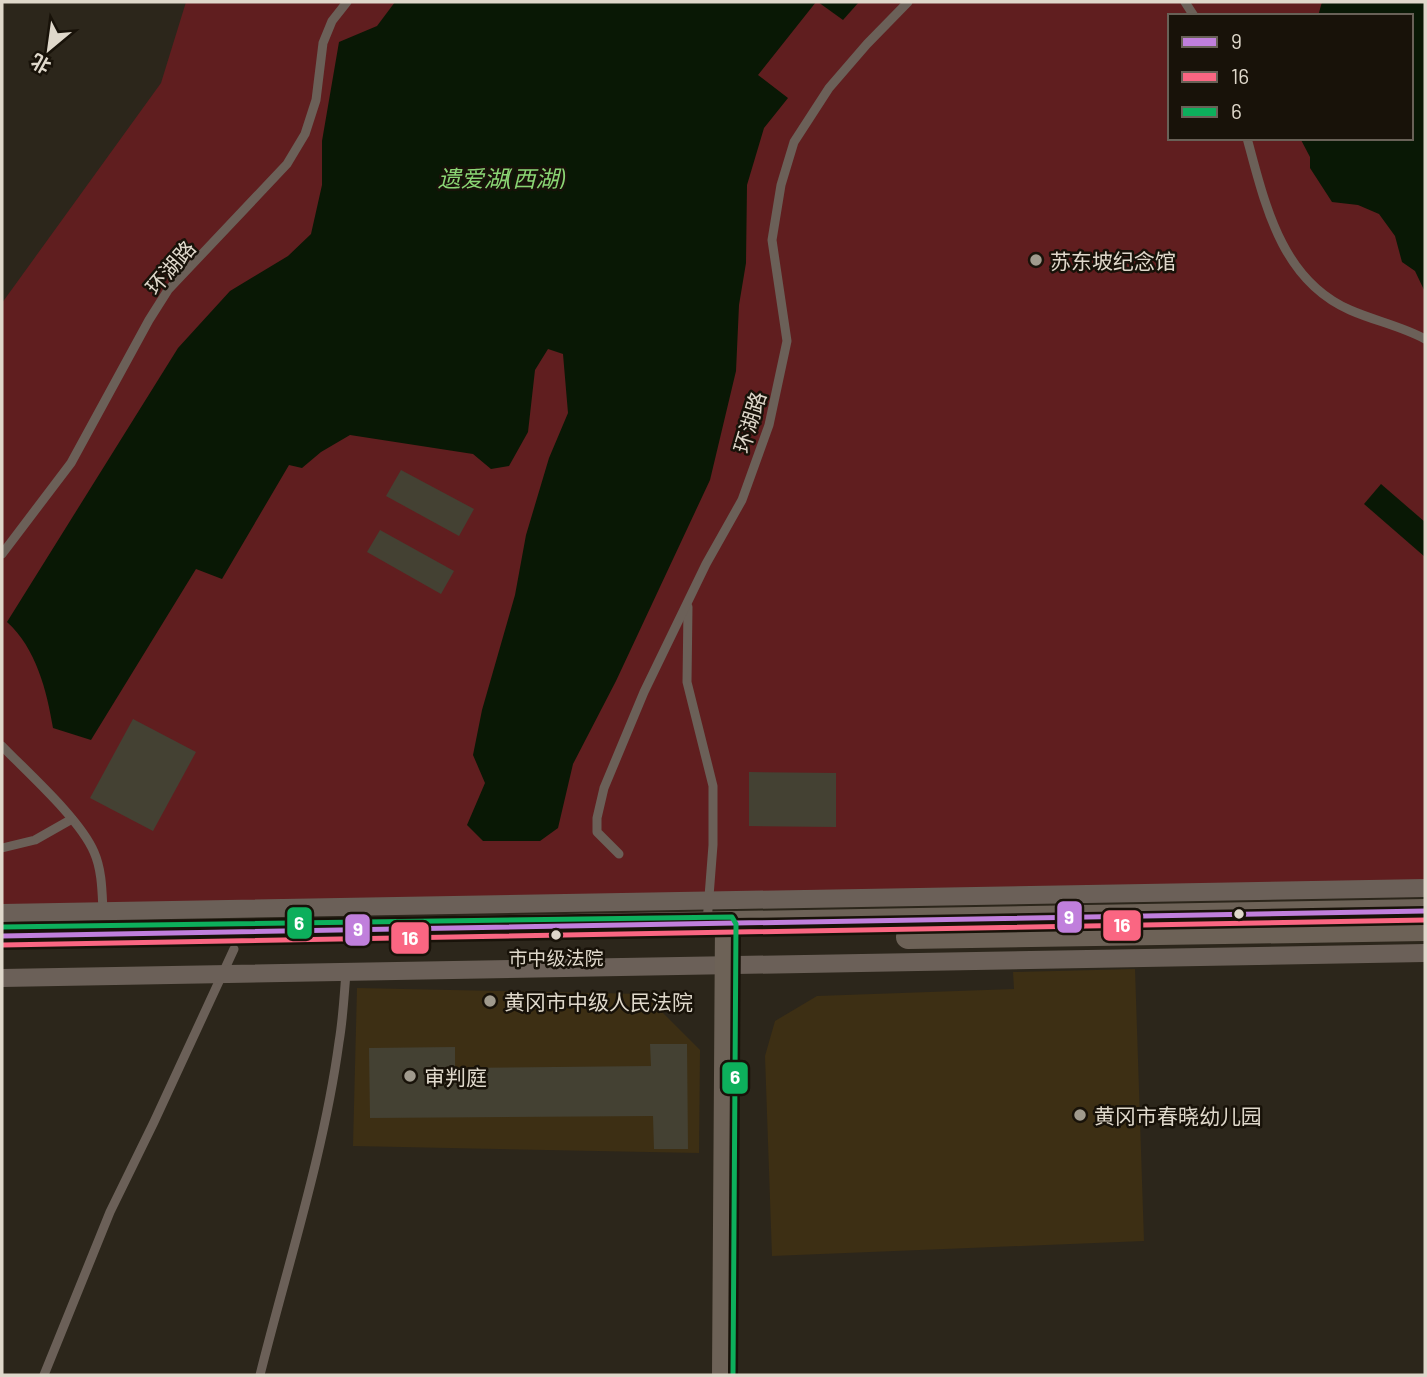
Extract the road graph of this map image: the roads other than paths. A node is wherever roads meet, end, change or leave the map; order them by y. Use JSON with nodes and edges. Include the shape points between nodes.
{"nodes":[{"id":1,"x":347,"y":2,"type":"edge"},
{"id":2,"x":908,"y":2,"type":"edge"},
{"id":3,"x":1248,"y":140,"type":"edge"},
{"id":4,"x":1425,"y":339,"type":"edge"},
{"id":5,"x":2,"y":554,"type":"edge"},
{"id":6,"x":688,"y":604,"type":"junction"},
{"id":7,"x":2,"y":746,"type":"edge"},
{"id":8,"x":72,"y":819,"type":"junction"},
{"id":9,"x":2,"y":848,"type":"edge"},
{"id":10,"x":619,"y":855,"type":"dead end"},
{"id":11,"x":1425,"y":888,"type":"edge"},
{"id":12,"x":103,"y":911,"type":"junction"},
{"id":13,"x":1425,"y":911,"type":"edge"},
{"id":14,"x":2,"y":913,"type":"edge"},
{"id":15,"x":717,"y":922,"type":"junction"},
{"id":16,"x":1425,"y":929,"type":"edge"},
{"id":17,"x":2,"y":936,"type":"edge"},
{"id":18,"x":233,"y":949,"type":"junction"},
{"id":19,"x":2,"y":953,"type":"edge"},
{"id":20,"x":1425,"y":953,"type":"edge"},
{"id":21,"x":726,"y":967,"type":"junction"},
{"id":22,"x":346,"y":973,"type":"junction"},
{"id":23,"x":222,"y":974,"type":"junction"},
{"id":24,"x":2,"y":978,"type":"edge"},
{"id":25,"x":44,"y":1375,"type":"edge"},
{"id":26,"x":260,"y":1375,"type":"edge"},
{"id":27,"x":724,"y":1375,"type":"edge"}],
"edges":[{"from":1,"to":5,"type":"lane","name":"环湖路","via":[[323,43],[316,100],[305,134],[287,164],[169,290],[71,463]]},
{"from":2,"to":6,"type":"lane","name":"环湖路","via":[[829,88],[794,142],[772,240],[787,341],[772,414],[742,500]]},
{"from":3,"to":4,"type":"lane","via":[[1276,232],[1296,266],[1335,302]]},
{"from":6,"to":10,"type":"lane","name":"环湖路","via":[[643,692],[604,788],[597,832]]},
{"from":6,"to":15,"type":"lane","via":[[687,682],[713,786]]},
{"from":7,"to":8,"type":"lane"},
{"from":8,"to":9,"type":"lane","via":[[35,840]]},
{"from":8,"to":12,"type":"lane","via":[[94,852]]},
{"from":11,"to":15,"type":"street"},
{"from":12,"to":14,"type":"street"},
{"from":12,"to":15,"type":"street"},
{"from":13,"to":15,"type":"main road"},
{"from":15,"to":16,"type":"main road"},
{"from":15,"to":17,"type":"main road"},
{"from":15,"to":18,"type":"main road"},
{"from":15,"to":21,"type":"main road"},
{"from":18,"to":19,"type":"main road"},
{"from":18,"to":23,"type":"lane"},
{"from":20,"to":21,"type":"street"},
{"from":21,"to":22,"type":"street"},
{"from":21,"to":27,"type":"main road"},
{"from":22,"to":23,"type":"street"},
{"from":22,"to":26,"type":"lane","via":[[326,1112]]},
{"from":23,"to":24,"type":"street"},
{"from":23,"to":25,"type":"lane","via":[[110,1212]]}]}
